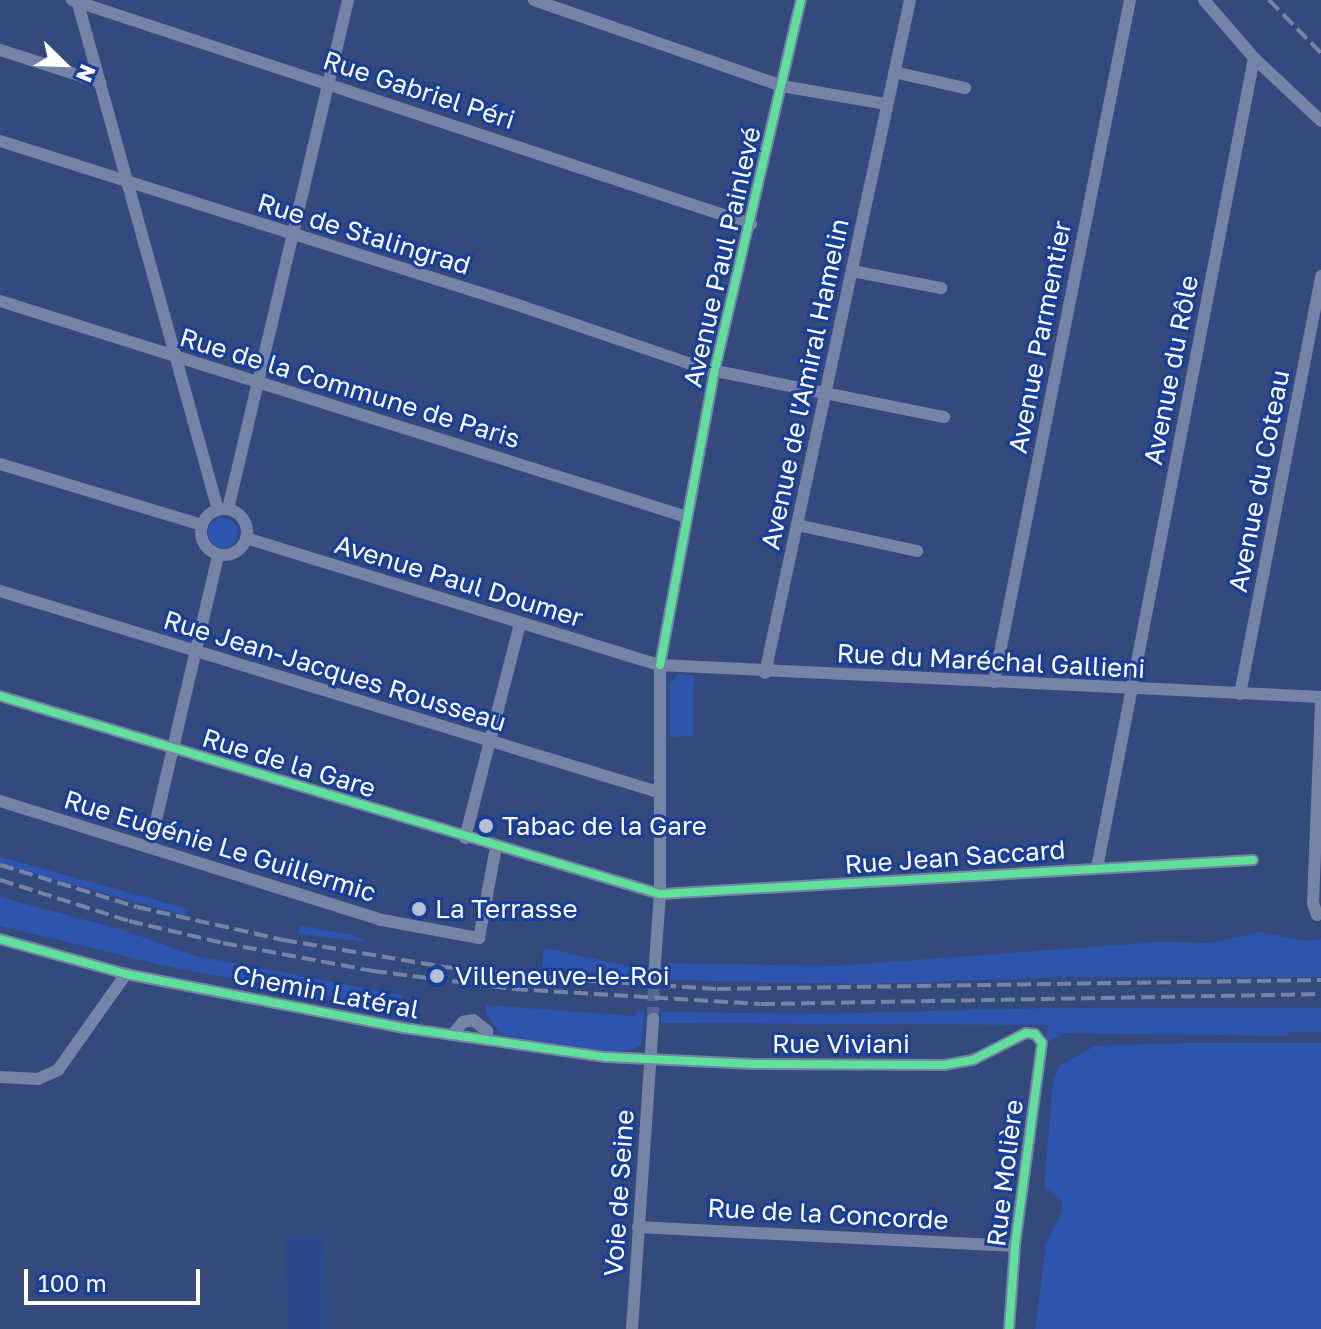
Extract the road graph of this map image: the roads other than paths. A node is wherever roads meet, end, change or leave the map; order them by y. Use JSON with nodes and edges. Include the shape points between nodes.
{"nodes":[{"id":1,"x":348,"y":0,"type":"edge"},
{"id":2,"x":534,"y":0,"type":"edge"},
{"id":3,"x":801,"y":0,"type":"edge"},
{"id":4,"x":910,"y":0,"type":"edge"},
{"id":5,"x":1130,"y":0,"type":"edge"},
{"id":6,"x":1204,"y":0,"type":"edge"},
{"id":7,"x":76,"y":1,"type":"edge"},
{"id":8,"x":0,"y":50,"type":"edge"},
{"id":9,"x":1254,"y":58,"type":"junction"},
{"id":10,"x":894,"y":72,"type":"junction"},
{"id":11,"x":100,"y":82,"type":"junction"},
{"id":12,"x":328,"y":83,"type":"junction"},
{"id":13,"x":782,"y":86,"type":"junction"},
{"id":14,"x":965,"y":88,"type":"dead end"},
{"id":15,"x":886,"y":104,"type":"junction"},
{"id":16,"x":1321,"y":121,"type":"edge"},
{"id":17,"x":0,"y":141,"type":"edge"},
{"id":18,"x":129,"y":183,"type":"junction"},
{"id":19,"x":751,"y":224,"type":"junction"},
{"id":20,"x":293,"y":235,"type":"junction"},
{"id":21,"x":852,"y":271,"type":"junction"},
{"id":22,"x":1321,"y":276,"type":"edge"},
{"id":23,"x":941,"y":288,"type":"dead end"},
{"id":24,"x":0,"y":301,"type":"edge"},
{"id":25,"x":176,"y":358,"type":"junction"},
{"id":26,"x":715,"y":369,"type":"junction"},
{"id":27,"x":257,"y":382,"type":"junction"},
{"id":28,"x":826,"y":392,"type":"junction"},
{"id":29,"x":944,"y":417,"type":"dead end"},
{"id":30,"x":0,"y":464,"type":"edge"},
{"id":31,"x":223,"y":510,"type":"junction"},
{"id":32,"x":687,"y":517,"type":"junction"},
{"id":33,"x":202,"y":525,"type":"junction"},
{"id":34,"x":797,"y":525,"type":"junction"},
{"id":35,"x":246,"y":538,"type":"junction"},
{"id":36,"x":917,"y":551,"type":"dead end"},
{"id":37,"x":218,"y":555,"type":"junction"},
{"id":38,"x":0,"y":591,"type":"edge"},
{"id":39,"x":520,"y":624,"type":"junction"},
{"id":40,"x":196,"y":651,"type":"junction"},
{"id":41,"x":660,"y":665,"type":"junction"},
{"id":42,"x":765,"y":673,"type":"junction"},
{"id":43,"x":994,"y":682,"type":"junction"},
{"id":44,"x":1131,"y":690,"type":"junction"},
{"id":45,"x":1240,"y":694,"type":"junction"},
{"id":46,"x":0,"y":696,"type":"edge"},
{"id":47,"x":1321,"y":699,"type":"edge"},
{"id":48,"x":490,"y":741,"type":"junction"},
{"id":49,"x":172,"y":748,"type":"junction"},
{"id":50,"x":658,"y":792,"type":"junction"},
{"id":51,"x":0,"y":801,"type":"edge"},
{"id":52,"x":465,"y":838,"type":"junction"},
{"id":53,"x":150,"y":846,"type":"junction"},
{"id":54,"x":496,"y":847,"type":"junction"},
{"id":55,"x":1253,"y":860,"type":"dead end"},
{"id":56,"x":1097,"y":868,"type":"junction"},
{"id":57,"x":660,"y":894,"type":"junction"},
{"id":58,"x":1317,"y":915,"type":"dead end"},
{"id":59,"x":0,"y":939,"type":"edge"},
{"id":60,"x":126,"y":974,"type":"junction"},
{"id":61,"x":654,"y":977,"type":"tunnel mouth"},
{"id":62,"x":653,"y":1019,"type":"tunnel mouth"},
{"id":63,"x":1026,"y":1033,"type":"joint"},
{"id":64,"x":654,"y":1060,"type":"junction"},
{"id":65,"x":0,"y":1077,"type":"edge"},
{"id":66,"x":638,"y":1227,"type":"junction"},
{"id":67,"x":1015,"y":1246,"type":"junction"},
{"id":68,"x":632,"y":1329,"type":"edge"},
{"id":69,"x":1009,"y":1329,"type":"edge"}],
"edges":[{"from":1,"to":12,"type":"street"},
{"from":2,"to":13,"type":"street"},
{"from":3,"to":13,"type":"street","name":"Avenue Paul Painlevé"},
{"from":4,"to":10,"type":"street","name":"Avenue de l'Amiral Hamelin"},
{"from":5,"to":43,"type":"street","name":"Avenue Parmentier"},
{"from":6,"to":9,"type":"street"},
{"from":7,"to":11,"type":"street"},
{"from":7,"to":12,"type":"street","name":"Rue Gabriel Péri"},
{"from":8,"to":11,"type":"street"},
{"from":9,"to":16,"type":"street"},
{"from":9,"to":44,"type":"street","name":"Avenue du Rôle"},
{"from":10,"to":14,"type":"street"},
{"from":10,"to":15,"type":"street","name":"Avenue de l'Amiral Hamelin"},
{"from":11,"to":18,"type":"street"},
{"from":12,"to":19,"type":"street","name":"Rue Gabriel Péri"},
{"from":12,"to":20,"type":"street"},
{"from":13,"to":15,"type":"street"},
{"from":13,"to":19,"type":"street","name":"Avenue Paul Painlevé"},
{"from":15,"to":21,"type":"street","name":"Avenue de l'Amiral Hamelin"},
{"from":17,"to":18,"type":"street","name":"Rue de Stalingrad"},
{"from":18,"to":20,"type":"street","name":"Rue de Stalingrad"},
{"from":18,"to":25,"type":"street"},
{"from":19,"to":26,"type":"street","name":"Avenue Paul Painlevé"},
{"from":20,"to":26,"type":"street","name":"Rue de Stalingrad"},
{"from":20,"to":27,"type":"street"},
{"from":21,"to":23,"type":"street"},
{"from":21,"to":28,"type":"street","name":"Avenue de l'Amiral Hamelin"},
{"from":22,"to":45,"type":"street","name":"Avenue du Coteau"},
{"from":24,"to":25,"type":"street","name":"Rue de la Commune de Paris"},
{"from":25,"to":27,"type":"street","name":"Rue de la Commune de Paris"},
{"from":25,"to":31,"type":"street"},
{"from":26,"to":28,"type":"street","name":"Rue de Stalingrad"},
{"from":26,"to":32,"type":"street","name":"Avenue Paul Painlevé"},
{"from":27,"to":31,"type":"street"},
{"from":27,"to":32,"type":"street","name":"Rue de la Commune de Paris"},
{"from":28,"to":29,"type":"street","name":"Rue de Stalingrad"},
{"from":28,"to":34,"type":"street","name":"Avenue de l'Amiral Hamelin"},
{"from":30,"to":33,"type":"street"},
{"from":31,"to":33,"type":"street","via":[[208,515]]},
{"from":31,"to":35,"type":"street","via":[[245,523]]},
{"from":32,"to":41,"type":"street","name":"Avenue Paul Painlevé"},
{"from":33,"to":37,"type":"street","via":[[202,540]]},
{"from":34,"to":36,"type":"street"},
{"from":34,"to":42,"type":"street","name":"Avenue de l'Amiral Hamelin"},
{"from":35,"to":37,"type":"street","via":[[238,550]]},
{"from":35,"to":39,"type":"street","name":"Avenue Paul Doumer"},
{"from":37,"to":40,"type":"street"},
{"from":38,"to":40,"type":"street","name":"Rue Jean-Jacques Rousseau"},
{"from":39,"to":41,"type":"street","name":"Avenue Paul Doumer"},
{"from":39,"to":48,"type":"street"},
{"from":40,"to":48,"type":"street","name":"Rue Jean-Jacques Rousseau"},
{"from":40,"to":49,"type":"street"},
{"from":41,"to":42,"type":"street","name":"Rue du Maréchal Gallieni"},
{"from":41,"to":50,"type":"street","name":"Avenue Paul Painlevé"},
{"from":42,"to":43,"type":"street","name":"Rue du Maréchal Gallieni"},
{"from":43,"to":44,"type":"street","name":"Rue du Maréchal Gallieni"},
{"from":44,"to":45,"type":"street","name":"Rue du Maréchal Gallieni"},
{"from":44,"to":56,"type":"street","name":"Avenue du Rôle"},
{"from":45,"to":47,"type":"street","name":"Rue du Maréchal Gallieni"},
{"from":46,"to":49,"type":"street","name":"Rue de la Gare"},
{"from":47,"to":58,"type":"street","via":[[1313,903]]},
{"from":48,"to":50,"type":"street","name":"Rue Jean-Jacques Rousseau"},
{"from":48,"to":52,"type":"street"},
{"from":49,"to":52,"type":"street","name":"Rue de la Gare"},
{"from":49,"to":53,"type":"street"},
{"from":50,"to":57,"type":"street","name":"Avenue Paul Painlevé"},
{"from":51,"to":53,"type":"street","name":"Rue Eugénie Le Guillermic"},
{"from":52,"to":54,"type":"street","name":"Rue de la Gare"},
{"from":53,"to":54,"type":"street","name":"Rue Eugénie Le Guillermic","via":[[428,931],[479,938]]},
{"from":54,"to":57,"type":"street","name":"Rue de la Gare"},
{"from":55,"to":56,"type":"street","name":"Rue Jean Saccard"},
{"from":56,"to":57,"type":"street","name":"Rue Jean Saccard"},
{"from":57,"to":61,"type":"street","name":"Avenue Paul Painlevé"},
{"from":59,"to":60,"type":"street","name":"Chemin Latéral"},
{"from":60,"to":64,"type":"street","name":"Chemin Latéral","via":[[487,1040]]},
{"from":60,"to":65,"type":"street","via":[[58,1070],[38,1079]]},
{"from":62,"to":64,"type":"street"},
{"from":63,"to":64,"type":"street","name":"Rue Viviani","via":[[973,1060],[944,1065]]},
{"from":63,"to":67,"type":"street","name":"Rue Molière","via":[[1042,1043]]},
{"from":64,"to":66,"type":"street","name":"Voie de Seine"},
{"from":66,"to":67,"type":"street","name":"Rue de la Concorde"},
{"from":66,"to":68,"type":"street","name":"Voie de Seine"},
{"from":67,"to":69,"type":"street","name":"Rue Molière"}]}
